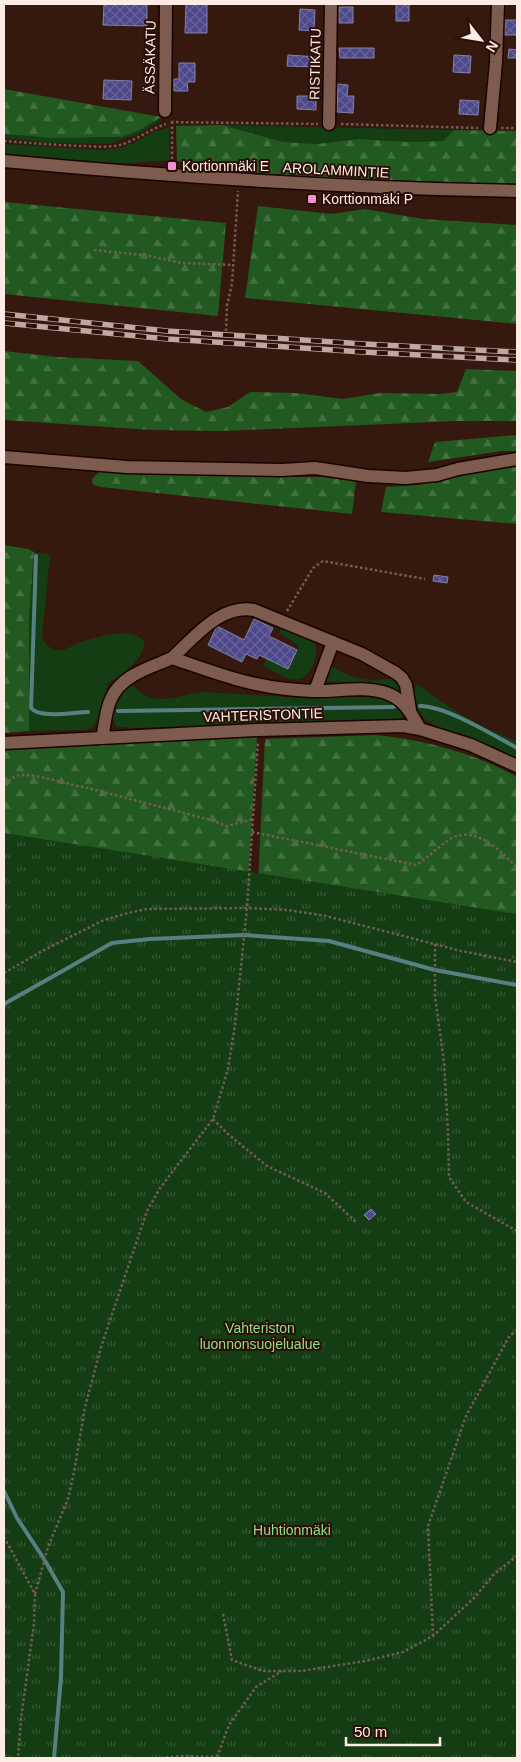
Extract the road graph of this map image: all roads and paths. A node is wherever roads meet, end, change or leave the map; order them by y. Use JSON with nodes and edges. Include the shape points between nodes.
{"nodes":[{"id":1,"x":166,"y":4,"type":"edge"},
{"id":2,"x":331,"y":4,"type":"edge"},
{"id":3,"x":498,"y":4,"type":"edge"},
{"id":4,"x":164,"y":111,"type":"dead end"},
{"id":5,"x":172,"y":122,"type":"dead end"},
{"id":6,"x":329,"y":124,"type":"dead end"},
{"id":7,"x":490,"y":128,"type":"dead end"},
{"id":8,"x":139,"y":137,"type":"dead end"},
{"id":9,"x":4,"y":141,"type":"edge"},
{"id":10,"x":4,"y":161,"type":"edge"},
{"id":11,"x":171,"y":175,"type":"junction"},
{"id":12,"x":239,"y":180,"type":"junction"},
{"id":13,"x":517,"y":191,"type":"edge"},
{"id":14,"x":94,"y":250,"type":"dead end"},
{"id":15,"x":233,"y":264,"type":"junction"},
{"id":16,"x":226,"y":331,"type":"dead end"},
{"id":17,"x":4,"y":457,"type":"edge"},
{"id":18,"x":517,"y":459,"type":"edge"},
{"id":19,"x":425,"y":579,"type":"dead end"},
{"id":20,"x":280,"y":620,"type":"junction"},
{"id":21,"x":333,"y":642,"type":"junction"},
{"id":22,"x":172,"y":658,"type":"junction"},
{"id":23,"x":315,"y":691,"type":"junction"},
{"id":24,"x":410,"y":710,"type":"junction"},
{"id":25,"x":420,"y":728,"type":"junction"},
{"id":26,"x":258,"y":730,"type":"junction"},
{"id":27,"x":102,"y":738,"type":"junction"},
{"id":28,"x":4,"y":743,"type":"edge"},
{"id":29,"x":517,"y":766,"type":"edge"},
{"id":30,"x":4,"y":790,"type":"edge"},
{"id":31,"x":253,"y":819,"type":"junction"},
{"id":32,"x":252,"y":832,"type":"junction"},
{"id":33,"x":517,"y":868,"type":"edge"},
{"id":34,"x":247,"y":908,"type":"junction"},
{"id":35,"x":435,"y":944,"type":"junction"},
{"id":36,"x":517,"y":962,"type":"edge"},
{"id":37,"x":4,"y":973,"type":"edge"},
{"id":38,"x":212,"y":1119,"type":"junction"},
{"id":39,"x":356,"y":1222,"type":"dead end"},
{"id":40,"x":517,"y":1231,"type":"edge"},
{"id":41,"x":517,"y":1331,"type":"edge"},
{"id":42,"x":4,"y":1537,"type":"edge"},
{"id":43,"x":517,"y":1556,"type":"edge"},
{"id":44,"x":35,"y":1594,"type":"junction"},
{"id":45,"x":223,"y":1614,"type":"dead end"},
{"id":46,"x":434,"y":1636,"type":"junction"},
{"id":47,"x":284,"y":1671,"type":"junction"},
{"id":48,"x":217,"y":1757,"type":"edge"},
{"id":49,"x":18,"y":1758,"type":"edge"},
{"id":50,"x":161,"y":1758,"type":"edge"}],
"edges":[{"from":1,"to":4,"type":"street","name":"ÄSSÄKATU"},
{"from":2,"to":6,"type":"street","name":"RISTIKATU"},
{"from":3,"to":7,"type":"street"},
{"from":5,"to":11,"type":"path"},
{"from":8,"to":9,"type":"path","via":[[104,147]]},
{"from":10,"to":11,"type":"street","name":"AROLAMMINTIE"},
{"from":11,"to":12,"type":"street","name":"AROLAMMINTIE"},
{"from":12,"to":13,"type":"street","name":"AROLAMMINTIE"},
{"from":12,"to":15,"type":"path"},
{"from":14,"to":15,"type":"path","via":[[145,255],[182,263]]},
{"from":15,"to":16,"type":"path"},
{"from":17,"to":18,"type":"street","via":[[126,467],[315,468],[406,478],[437,476]]},
{"from":19,"to":20,"type":"path","via":[[322,561],[313,568]]},
{"from":20,"to":21,"type":"street"},
{"from":20,"to":22,"type":"street","via":[[254,610],[232,610],[219,617]]},
{"from":21,"to":23,"type":"street"},
{"from":21,"to":24,"type":"street","via":[[372,659],[402,678],[408,690]]},
{"from":22,"to":23,"type":"street","via":[[265,687]]},
{"from":22,"to":27,"type":"street","via":[[121,684],[111,698]]},
{"from":23,"to":24,"type":"street","via":[[378,692],[399,700]]},
{"from":24,"to":25,"type":"street"},
{"from":25,"to":26,"type":"street","name":"VAHTERISTONTIE"},
{"from":25,"to":29,"type":"street","name":"VAHTERISTONTIE","via":[[484,750]]},
{"from":26,"to":27,"type":"street","name":"VAHTERISTONTIE"},
{"from":26,"to":31,"type":"path"},
{"from":27,"to":28,"type":"street","name":"VAHTERISTONTIE"},
{"from":30,"to":31,"type":"path","via":[[17,775],[41,776],[227,826]]},
{"from":31,"to":32,"type":"path"},
{"from":32,"to":33,"type":"path","via":[[416,865],[455,837],[472,835],[492,845]]},
{"from":32,"to":34,"type":"path"},
{"from":34,"to":35,"type":"path","via":[[326,916]]},
{"from":34,"to":37,"type":"path","via":[[147,909],[128,913],[104,920]]},
{"from":34,"to":38,"type":"path","via":[[228,1069]]},
{"from":35,"to":36,"type":"path"},
{"from":35,"to":40,"type":"path","via":[[435,996],[444,1062],[449,1177],[466,1202]]},
{"from":38,"to":39,"type":"path","via":[[267,1166],[325,1193]]},
{"from":38,"to":44,"type":"path","via":[[160,1188],[147,1211],[101,1347],[85,1406],[68,1499],[48,1546]]},
{"from":41,"to":46,"type":"path","via":[[510,1335],[466,1416],[428,1526]]},
{"from":42,"to":44,"type":"path"},
{"from":43,"to":46,"type":"path","via":[[494,1574]]},
{"from":44,"to":49,"type":"path"},
{"from":45,"to":47,"type":"path","via":[[232,1660],[263,1670]]},
{"from":46,"to":47,"type":"path","via":[[402,1652],[364,1661]]},
{"from":47,"to":48,"type":"path","via":[[256,1687],[229,1725]]},
{"from":48,"to":50,"type":"path"}]}
